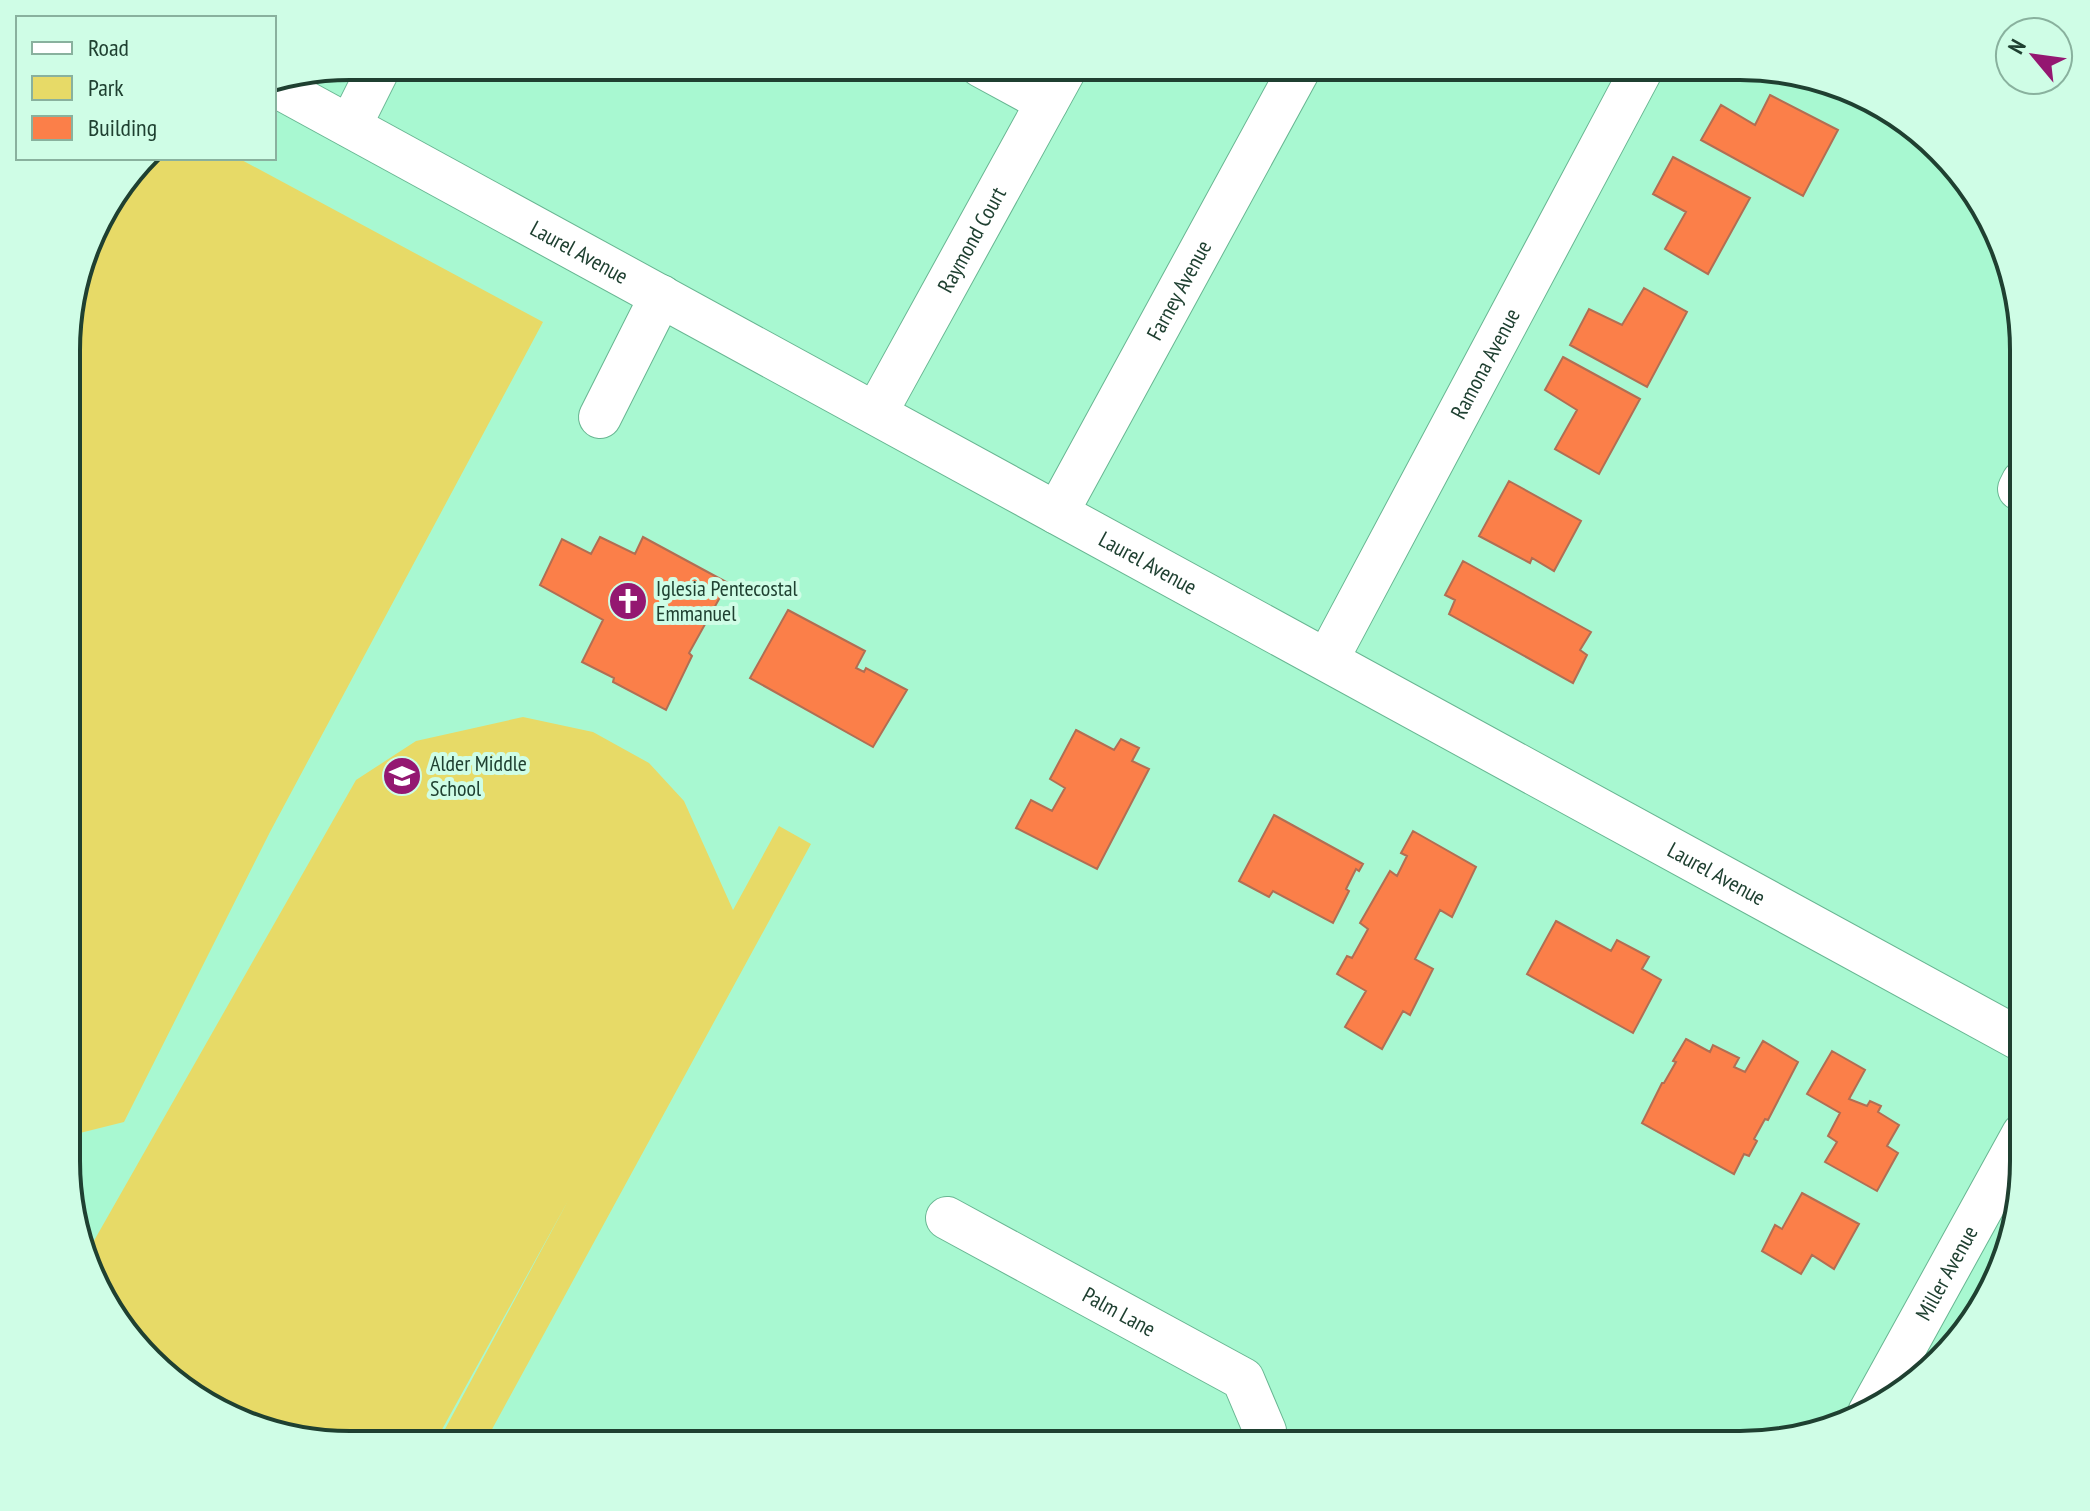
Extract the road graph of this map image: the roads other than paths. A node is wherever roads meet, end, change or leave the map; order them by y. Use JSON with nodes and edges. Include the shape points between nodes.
{"nodes":[{"id":1,"x":372,"y":81,"type":"edge"},
{"id":2,"x":1008,"y":81,"type":"edge"},
{"id":3,"x":1059,"y":81,"type":"edge"},
{"id":4,"x":1293,"y":81,"type":"edge"},
{"id":5,"x":1636,"y":81,"type":"edge"},
{"id":6,"x":282,"y":89,"type":"edge"},
{"id":7,"x":1047,"y":102,"type":"junction"},
{"id":8,"x":350,"y":126,"type":"junction"},
{"id":9,"x":661,"y":296,"type":"junction"},
{"id":10,"x":876,"y":413,"type":"junction"},
{"id":11,"x":600,"y":417,"type":"dead end"},
{"id":12,"x":1057,"y":513,"type":"junction"},
{"id":13,"x":1327,"y":660,"type":"junction"},
{"id":14,"x":2009,"y":1033,"type":"edge"},
{"id":15,"x":2009,"y":1159,"type":"edge"},
{"id":16,"x":947,"y":1218,"type":"dead end"},
{"id":17,"x":1882,"y":1390,"type":"edge"},
{"id":18,"x":1259,"y":1431,"type":"edge"}],
"edges":[{"from":1,"to":8,"type":"street"},
{"from":2,"to":7,"type":"street"},
{"from":3,"to":7,"type":"street","name":"Raymond Court"},
{"from":4,"to":12,"type":"street","name":"Farney Avenue"},
{"from":5,"to":13,"type":"street","name":"Ramona Avenue"},
{"from":6,"to":8,"type":"street","name":"Laurel Avenue"},
{"from":7,"to":10,"type":"street","name":"Raymond Court"},
{"from":8,"to":9,"type":"street","name":"Laurel Avenue"},
{"from":9,"to":10,"type":"street","name":"Laurel Avenue"},
{"from":9,"to":11,"type":"street"},
{"from":10,"to":12,"type":"street","name":"Laurel Avenue"},
{"from":12,"to":13,"type":"street","name":"Laurel Avenue"},
{"from":13,"to":14,"type":"street","name":"Laurel Avenue"},
{"from":15,"to":17,"type":"street","name":"Miller Avenue"},
{"from":16,"to":18,"type":"street","name":"Palm Lane","via":[[1243,1379]]}]}
